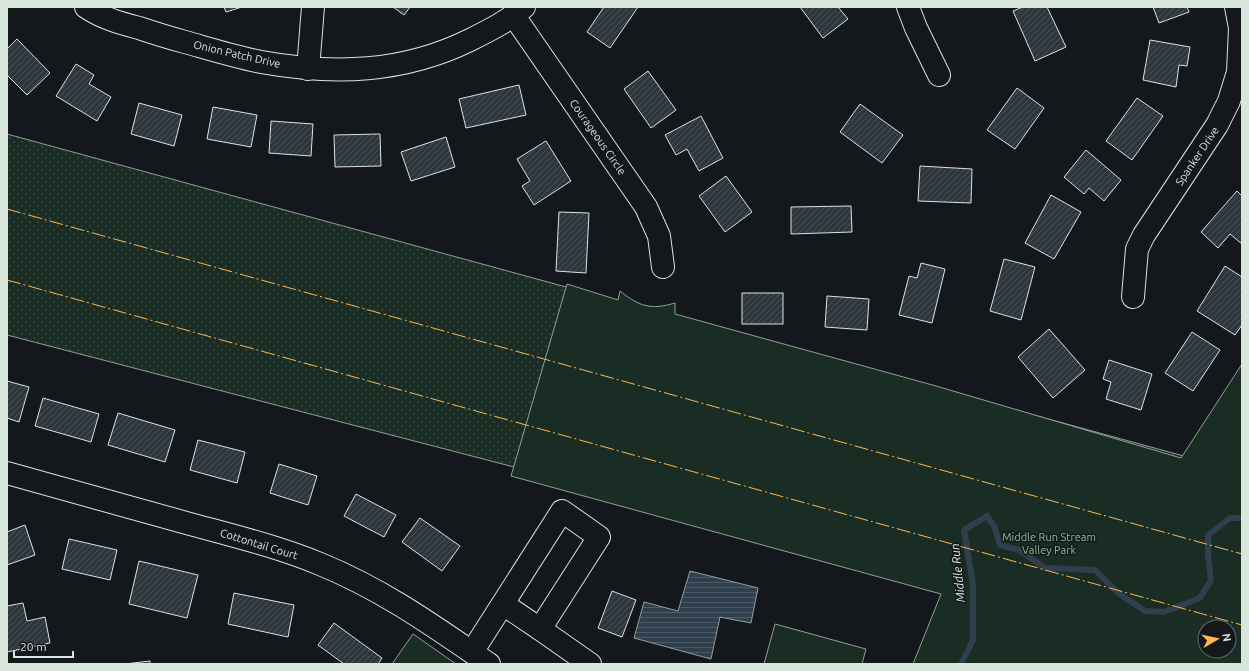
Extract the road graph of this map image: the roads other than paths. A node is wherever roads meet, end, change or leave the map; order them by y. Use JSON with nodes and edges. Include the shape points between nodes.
{"nodes":[{"id":1,"x":86,"y":7,"type":"edge"},
{"id":2,"x":313,"y":7,"type":"edge"},
{"id":3,"x":908,"y":7,"type":"edge"},
{"id":4,"x":1236,"y":7,"type":"edge"},
{"id":5,"x":519,"y":11,"type":"edge"},
{"id":6,"x":308,"y":69,"type":"junction"},
{"id":7,"x":940,"y":76,"type":"dead end"},
{"id":8,"x":662,"y":267,"type":"dead end"},
{"id":9,"x":1132,"y":297,"type":"dead end"},
{"id":10,"x":7,"y":473,"type":"edge"},
{"id":11,"x":503,"y":604,"type":"junction"},
{"id":12,"x":540,"y":629,"type":"junction"},
{"id":13,"x":472,"y":652,"type":"junction"},
{"id":14,"x":489,"y":664,"type":"edge"},
{"id":15,"x":590,"y":664,"type":"edge"}],
"edges":[{"from":1,"to":6,"type":"street","name":"Onion Patch Drive","via":[[105,18],[174,39],[260,62]]},
{"from":2,"to":6,"type":"street"},
{"from":3,"to":7,"type":"street"},
{"from":4,"to":9,"type":"street","name":"Spanker Drive","via":[[1240,28],[1238,72],[1229,101],[1217,125],[1144,235],[1138,249]]},
{"from":5,"to":6,"type":"street","name":"Onion Patch Drive","via":[[496,27],[458,46],[404,64],[353,70]]},
{"from":5,"to":8,"type":"street","name":"Courageous Circle","via":[[646,207],[659,236]]},
{"from":10,"to":13,"type":"street","name":"Cottontail Court","via":[[237,537],[321,564],[398,602]]},
{"from":11,"to":12,"type":"street"},
{"from":11,"to":12,"type":"street","via":[[562,511],[599,538]]},
{"from":11,"to":13,"type":"street"},
{"from":12,"to":15,"type":"street"},
{"from":13,"to":14,"type":"street","name":"Cottontail Court"}]}
